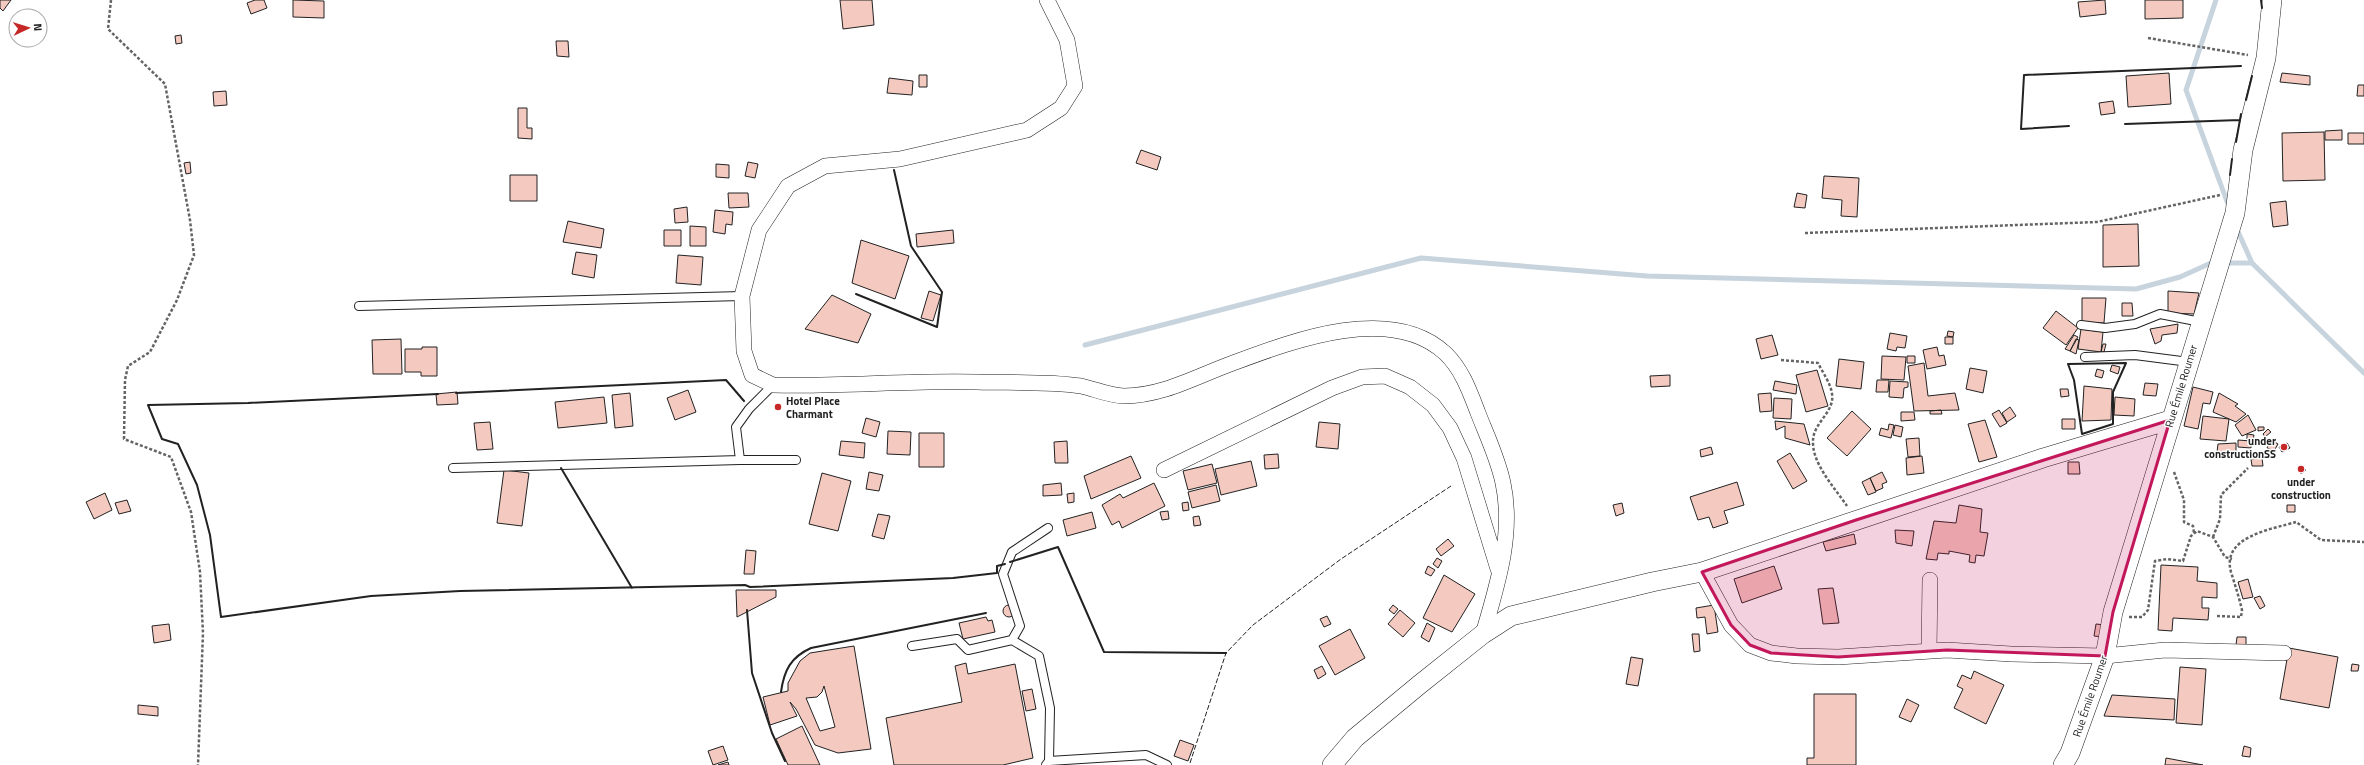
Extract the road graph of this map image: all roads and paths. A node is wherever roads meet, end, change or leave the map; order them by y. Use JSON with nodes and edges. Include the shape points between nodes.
{"nodes":[{"id":1,"x":111,"y":0,"type":"edge"},
{"id":2,"x":1047,"y":0,"type":"edge"},
{"id":3,"x":2272,"y":0,"type":"edge"},
{"id":4,"x":2148,"y":38,"type":"dead end"},
{"id":5,"x":2266,"y":58,"type":"junction"},
{"id":6,"x":2226,"y":194,"type":"dead end"},
{"id":7,"x":1805,"y":233,"type":"dead end"},
{"id":8,"x":742,"y":296,"type":"junction"},
{"id":9,"x":360,"y":306,"type":"dead end"},
{"id":10,"x":2201,"y":322,"type":"junction"},
{"id":11,"x":2082,"y":325,"type":"dead end"},
{"id":12,"x":2085,"y":357,"type":"dead end"},
{"id":13,"x":1781,"y":360,"type":"dead end"},
{"id":14,"x":2189,"y":362,"type":"junction"},
{"id":15,"x":774,"y":385,"type":"junction"},
{"id":16,"x":2170,"y":420,"type":"junction"},
{"id":17,"x":740,"y":460,"type":"junction"},
{"id":18,"x":796,"y":460,"type":"dead end"},
{"id":19,"x":2158,"y":464,"type":"junction"},
{"id":20,"x":453,"y":468,"type":"dead end"},
{"id":21,"x":2248,"y":468,"type":"dead end"},
{"id":22,"x":1164,"y":470,"type":"dead end"},
{"id":23,"x":1856,"y":520,"type":"junction"},
{"id":24,"x":1048,"y":528,"type":"dead end"},
{"id":25,"x":2194,"y":534,"type":"junction"},
{"id":26,"x":2213,"y":537,"type":"junction"},
{"id":27,"x":2364,"y":542,"type":"edge"},
{"id":28,"x":2232,"y":559,"type":"junction"},
{"id":29,"x":1702,"y":572,"type":"junction"},
{"id":30,"x":1500,"y":576,"type":"junction"},
{"id":31,"x":1930,"y":580,"type":"dead end"},
{"id":32,"x":2113,"y":612,"type":"junction"},
{"id":33,"x":2217,"y":616,"type":"dead end"},
{"id":34,"x":1483,"y":634,"type":"junction"},
{"id":35,"x":1012,"y":640,"type":"junction"},
{"id":36,"x":912,"y":646,"type":"dead end"},
{"id":37,"x":1929,"y":652,"type":"junction"},
{"id":38,"x":2284,"y":653,"type":"dead end"},
{"id":39,"x":2105,"y":656,"type":"junction"},
{"id":40,"x":1048,"y":763,"type":"edge"},
{"id":41,"x":198,"y":765,"type":"edge"},
{"id":42,"x":1167,"y":765,"type":"edge"},
{"id":43,"x":1332,"y":765,"type":"edge"},
{"id":44,"x":2063,"y":765,"type":"edge"}],
"edges":[{"from":1,"to":41,"type":"path","via":[[108,29],[165,84],[191,227],[194,254],[177,300],[150,352],[128,366],[125,380],[124,439],[171,456],[191,512],[200,572],[203,633]]},
{"from":2,"to":8,"type":"street","via":[[1067,40],[1075,86],[1061,108],[1027,130],[900,159],[826,166],[788,186],[760,230]]},
{"from":3,"to":5,"type":"street","name":"Rue Émile Roumer"},
{"from":4,"to":5,"type":"path"},
{"from":5,"to":10,"type":"street","name":"Rue Émile Roumer","via":[[2243,150],[2235,213]]},
{"from":6,"to":7,"type":"path","via":[[2098,222]]},
{"from":8,"to":9,"type":"lane"},
{"from":8,"to":15,"type":"street","via":[[744,352],[752,375]]},
{"from":10,"to":11,"type":"lane","via":[[2160,314],[2135,324],[2105,328]]},
{"from":10,"to":14,"type":"street","name":"Rue Émile Roumer"},
{"from":12,"to":14,"type":"lane","via":[[2135,355]]},
{"from":13,"to":23,"type":"path","via":[[1818,364],[1827,379],[1832,395],[1830,408],[1817,424],[1813,441],[1815,457]]},
{"from":14,"to":16,"type":"street","name":"Rue Émile Roumer"},
{"from":15,"to":17,"type":"lane","via":[[749,409],[736,427]]},
{"from":15,"to":30,"type":"street","via":[[954,381],[1079,386],[1123,396],[1175,388],[1232,363],[1334,331],[1369,327],[1399,331],[1425,340],[1444,352],[1460,372],[1473,399],[1503,484],[1507,519]]},
{"from":16,"to":19,"type":"street","name":"Rue Émile Roumer"},
{"from":16,"to":23,"type":"street","via":[[2044,458]]},
{"from":17,"to":18,"type":"lane"},
{"from":17,"to":20,"type":"lane"},
{"from":19,"to":25,"type":"path","via":[[2175,473],[2184,500],[2184,522],[2193,526]]},
{"from":19,"to":32,"type":"street","name":"Rue Émile Roumer"},
{"from":21,"to":26,"type":"path","via":[[2220,495],[2220,519]]},
{"from":22,"to":30,"type":"street","via":[[1332,388],[1362,376],[1385,376],[1410,387],[1433,405],[1450,428],[1464,458]]},
{"from":23,"to":29,"type":"street"},
{"from":24,"to":35,"type":"lane","via":[[1012,552],[1003,574],[1020,626]]},
{"from":25,"to":26,"type":"path","via":[[2197,531]]},
{"from":25,"to":32,"type":"path","via":[[2183,560],[2156,560],[2148,610],[2142,617]]},
{"from":26,"to":28,"type":"path","via":[[2225,557]]},
{"from":27,"to":28,"type":"path","via":[[2321,540],[2296,522],[2239,542]]},
{"from":28,"to":33,"type":"path","via":[[2231,572],[2242,610],[2241,617]]},
{"from":29,"to":34,"type":"street","via":[[1511,616]]},
{"from":29,"to":37,"type":"street","via":[[1731,625],[1750,645],[1771,653],[1838,657]]},
{"from":30,"to":34,"type":"street"},
{"from":31,"to":37,"type":"street"},
{"from":32,"to":39,"type":"street","name":"Rue Émile Roumer"},
{"from":34,"to":43,"type":"street","via":[[1355,738]]},
{"from":35,"to":36,"type":"lane","via":[[968,650],[957,639]]},
{"from":35,"to":40,"type":"lane","via":[[1039,656],[1050,708]]},
{"from":37,"to":39,"type":"street"},
{"from":38,"to":39,"type":"street","via":[[2165,650]]},
{"from":39,"to":44,"type":"street","name":"Rue Émile Roumer","via":[[2070,753]]},
{"from":40,"to":42,"type":"lane","via":[[1146,755]]}]}
